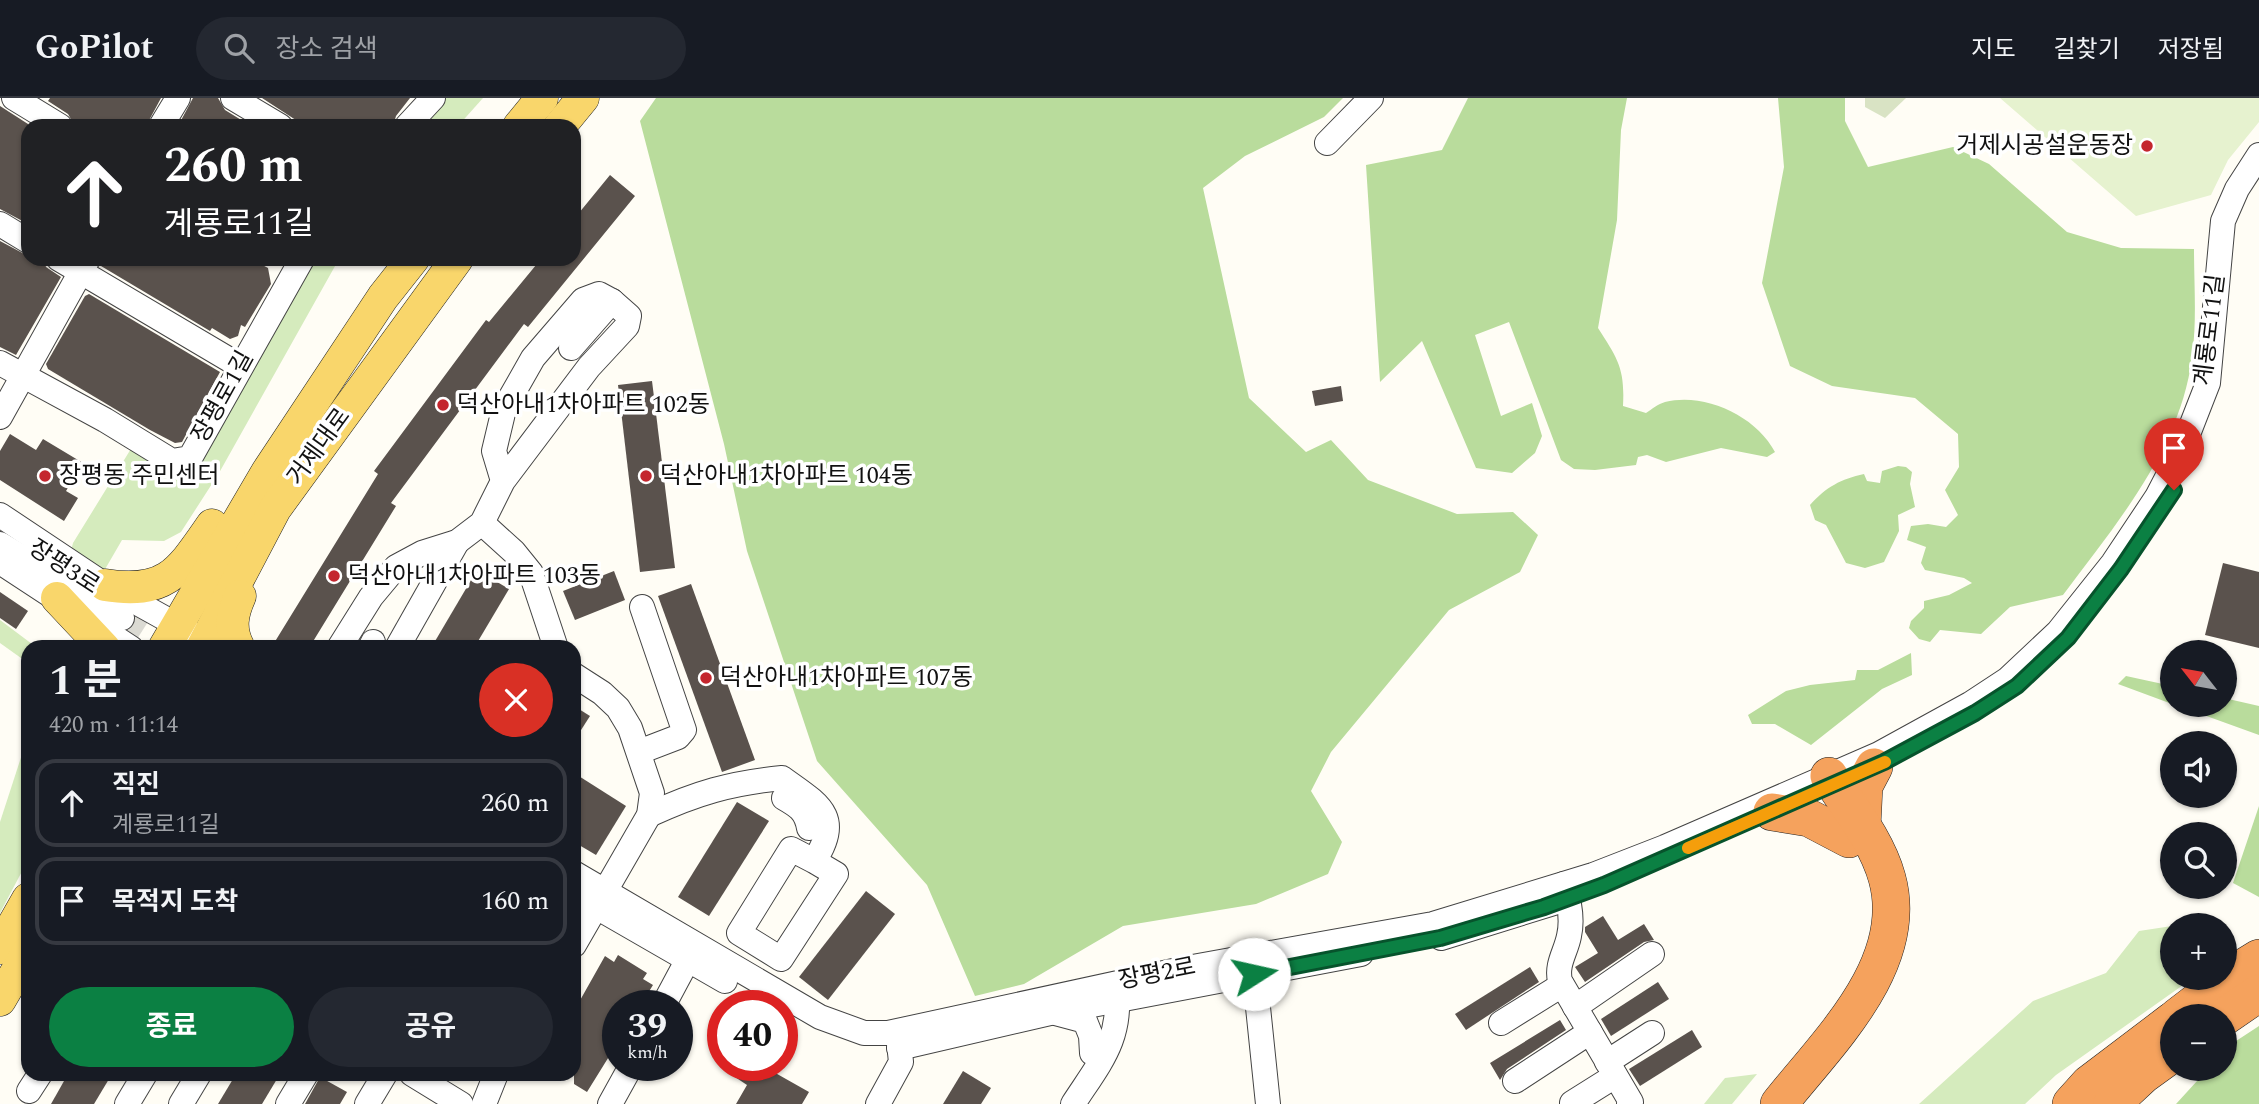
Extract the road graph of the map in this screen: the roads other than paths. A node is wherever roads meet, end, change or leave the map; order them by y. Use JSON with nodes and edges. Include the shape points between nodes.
{"nodes":[{"id":1,"x":14,"y":98,"type":"edge"},
{"id":2,"x":178,"y":98,"type":"edge"},
{"id":3,"x":233,"y":98,"type":"edge"},
{"id":4,"x":433,"y":98,"type":"edge"},
{"id":5,"x":542,"y":98,"type":"edge"},
{"id":6,"x":583,"y":98,"type":"edge"},
{"id":7,"x":1371,"y":98,"type":"edge"},
{"id":8,"x":48,"y":119,"type":"edge"},
{"id":9,"x":165,"y":119,"type":"edge"},
{"id":10,"x":268,"y":119,"type":"edge"},
{"id":11,"x":414,"y":119,"type":"edge"},
{"id":12,"x":525,"y":119,"type":"edge"},
{"id":13,"x":566,"y":119,"type":"edge"},
{"id":14,"x":1327,"y":143,"type":"dead end"},
{"id":15,"x":2259,"y":155,"type":"edge"},
{"id":16,"x":2259,"y":183,"type":"edge"},
{"id":17,"x":0,"y":224,"type":"edge"},
{"id":18,"x":21,"y":237,"type":"edge"},
{"id":19,"x":83,"y":266,"type":"edge"},
{"id":20,"x":86,"y":266,"type":"edge"},
{"id":21,"x":291,"y":266,"type":"edge"},
{"id":22,"x":407,"y":266,"type":"edge"},
{"id":23,"x":452,"y":266,"type":"edge"},
{"id":24,"x":612,"y":301,"type":"junction"},
{"id":25,"x":571,"y":348,"type":"dead end"},
{"id":26,"x":0,"y":363,"type":"edge"},
{"id":27,"x":240,"y":366,"type":"junction"},
{"id":28,"x":23,"y":375,"type":"junction"},
{"id":29,"x":0,"y":417,"type":"edge"},
{"id":30,"x":300,"y":423,"type":"junction"},
{"id":31,"x":503,"y":481,"type":"junction"},
{"id":32,"x":275,"y":509,"type":"junction"},
{"id":33,"x":0,"y":515,"type":"edge"},
{"id":34,"x":482,"y":523,"type":"junction"},
{"id":35,"x":0,"y":526,"type":"edge"},
{"id":36,"x":457,"y":542,"type":"junction"},
{"id":37,"x":0,"y":544,"type":"edge"},
{"id":38,"x":0,"y":562,"type":"edge"},
{"id":39,"x":105,"y":585,"type":"junction"},
{"id":40,"x":57,"y":598,"type":"junction"},
{"id":41,"x":642,"y":607,"type":"dead end"},
{"id":42,"x":170,"y":636,"type":"edge"},
{"id":43,"x":96,"y":640,"type":"tunnel mouth"},
{"id":44,"x":119,"y":640,"type":"tunnel mouth"},
{"id":45,"x":210,"y":640,"type":"edge"},
{"id":46,"x":236,"y":640,"type":"edge"},
{"id":47,"x":344,"y":640,"type":"edge"},
{"id":48,"x":402,"y":640,"type":"edge"},
{"id":49,"x":553,"y":640,"type":"edge"},
{"id":50,"x":581,"y":680,"type":"edge"},
{"id":51,"x":639,"y":752,"type":"junction"},
{"id":52,"x":1879,"y":761,"type":"junction"},
{"id":53,"x":752,"y":781,"type":"junction"},
{"id":54,"x":1824,"y":784,"type":"junction"},
{"id":55,"x":1772,"y":812,"type":"junction"},
{"id":56,"x":649,"y":815,"type":"junction"},
{"id":57,"x":809,"y":828,"type":"dead end"},
{"id":58,"x":1855,"y":833,"type":"junction"},
{"id":59,"x":814,"y":861,"type":"dead end"},
{"id":60,"x":581,"y":880,"type":"edge"},
{"id":61,"x":1566,"y":891,"type":"junction"},
{"id":62,"x":581,"y":896,"type":"edge"},
{"id":63,"x":601,"y":900,"type":"junction"},
{"id":64,"x":17,"y":912,"type":"edge"},
{"id":65,"x":581,"y":933,"type":"edge"},
{"id":66,"x":0,"y":948,"type":"edge"},
{"id":67,"x":691,"y":952,"type":"junction"},
{"id":68,"x":1652,"y":954,"type":"dead end"},
{"id":69,"x":2259,"y":958,"type":"edge"},
{"id":70,"x":21,"y":964,"type":"edge"},
{"id":71,"x":1253,"y":965,"type":"junction"},
{"id":72,"x":1199,"y":984,"type":"junction"},
{"id":73,"x":1562,"y":985,"type":"junction"},
{"id":74,"x":671,"y":990,"type":"edge"},
{"id":75,"x":747,"y":990,"type":"edge"},
{"id":76,"x":1110,"y":993,"type":"junction"},
{"id":77,"x":2259,"y":993,"type":"edge"},
{"id":78,"x":0,"y":1000,"type":"edge"},
{"id":79,"x":2194,"y":1004,"type":"edge"},
{"id":80,"x":1575,"y":1007,"type":"junction"},
{"id":81,"x":2237,"y":1008,"type":"edge"},
{"id":82,"x":1050,"y":1013,"type":"junction"},
{"id":83,"x":798,"y":1021,"type":"edge"},
{"id":84,"x":1501,"y":1023,"type":"dead end"},
{"id":85,"x":1590,"y":1032,"type":"junction"},
{"id":86,"x":2160,"y":1032,"type":"edge"},
{"id":87,"x":1652,"y":1033,"type":"dead end"},
{"id":88,"x":899,"y":1040,"type":"junction"},
{"id":89,"x":1099,"y":1054,"type":"junction"},
{"id":90,"x":2160,"y":1063,"type":"edge"},
{"id":91,"x":1611,"y":1069,"type":"junction"},
{"id":92,"x":2160,"y":1079,"type":"edge"},
{"id":93,"x":141,"y":1081,"type":"edge"},
{"id":94,"x":195,"y":1081,"type":"edge"},
{"id":95,"x":302,"y":1081,"type":"edge"},
{"id":96,"x":381,"y":1081,"type":"edge"},
{"id":97,"x":423,"y":1081,"type":"edge"},
{"id":98,"x":493,"y":1081,"type":"edge"},
{"id":99,"x":623,"y":1081,"type":"edge"},
{"id":100,"x":1515,"y":1081,"type":"dead end"},
{"id":101,"x":2084,"y":1099,"type":"edge"},
{"id":102,"x":1630,"y":1103,"type":"edge"},
{"id":103,"x":127,"y":1104,"type":"edge"},
{"id":104,"x":181,"y":1104,"type":"edge"},
{"id":105,"x":288,"y":1104,"type":"edge"},
{"id":106,"x":367,"y":1104,"type":"edge"},
{"id":107,"x":460,"y":1104,"type":"edge"},
{"id":108,"x":484,"y":1104,"type":"edge"},
{"id":109,"x":610,"y":1104,"type":"edge"},
{"id":110,"x":878,"y":1104,"type":"edge"},
{"id":111,"x":1059,"y":1104,"type":"edge"},
{"id":112,"x":1073,"y":1104,"type":"edge"},
{"id":113,"x":1268,"y":1104,"type":"edge"},
{"id":114,"x":1572,"y":1104,"type":"edge"},
{"id":115,"x":1755,"y":1104,"type":"edge"},
{"id":116,"x":1779,"y":1104,"type":"edge"},
{"id":117,"x":2134,"y":1104,"type":"edge"}],
"edges":[{"from":1,"to":8,"type":"street"},
{"from":2,"to":9,"type":"street"},
{"from":3,"to":10,"type":"street"},
{"from":4,"to":11,"type":"street"},
{"from":5,"to":12,"type":"main road"},
{"from":6,"to":13,"type":"main road"},
{"from":7,"to":14,"type":"street"},
{"from":15,"to":52,"type":"street","name":"계룡로11길","via":[[2224,220],[2208,383],[2157,497],[2059,632],[2008,679]]},
{"from":16,"to":52,"type":"street","name":"계룡로11길","via":[[2236,228],[2222,367],[2212,407],[2167,503],[2068,638],[2017,686],[1975,713]]},
{"from":17,"to":18,"type":"street"},
{"from":19,"to":28,"type":"street"},
{"from":20,"to":27,"type":"street"},
{"from":21,"to":27,"type":"street","name":"장평로1길"},
{"from":22,"to":30,"type":"main road","name":"거제대로"},
{"from":23,"to":32,"type":"main road","name":"거제대로"},
{"from":24,"to":25,"type":"street"},
{"from":24,"to":31,"type":"street","via":[[629,316],[627,326],[589,367]]},
{"from":24,"to":31,"type":"street","via":[[599,294],[583,300],[533,358],[504,409],[494,451]]},
{"from":26,"to":28,"type":"street","name":"장평로1길"},
{"from":27,"to":28,"type":"street","name":"장평로1길","via":[[190,458],[172,461]]},
{"from":28,"to":29,"type":"street"},
{"from":30,"to":39,"type":"main road","via":[[270,439],[177,571],[140,589]]},
{"from":30,"to":42,"type":"main road","name":"거제대로"},
{"from":31,"to":34,"type":"street"},
{"from":32,"to":45,"type":"main road","name":"거제대로"},
{"from":32,"to":46,"type":"main road","via":[[269,538],[232,619]]},
{"from":33,"to":39,"type":"street"},
{"from":34,"to":36,"type":"street"},
{"from":34,"to":49,"type":"street","via":[[531,573]]},
{"from":35,"to":37,"type":"street","name":"장평3로","via":[[125,613]]},
{"from":36,"to":47,"type":"street","via":[[396,567]]},
{"from":36,"to":48,"type":"street"},
{"from":38,"to":40,"type":"street"},
{"from":39,"to":42,"type":"street"},
{"from":40,"to":43,"type":"main road"},
{"from":40,"to":44,"type":"street"},
{"from":41,"to":51,"type":"street","via":[[684,730],[678,737]]},
{"from":50,"to":51,"type":"street","via":[[618,708]]},
{"from":51,"to":56,"type":"street","via":[[653,793]]},
{"from":52,"to":54,"type":"street","name":"장평2로"},
{"from":52,"to":58,"type":"highway","via":[[1864,786]]},
{"from":53,"to":56,"type":"street","via":[[693,794]]},
{"from":53,"to":57,"type":"street","via":[[801,808]]},
{"from":53,"to":59,"type":"street","via":[[782,778],[823,810],[828,831]]},
{"from":54,"to":55,"type":"street","name":"장평2로"},
{"from":54,"to":58,"type":"highway"},
{"from":54,"to":61,"type":"street","name":"장평2로"},
{"from":55,"to":58,"type":"highway"},
{"from":55,"to":61,"type":"street","name":"장평2로","via":[[1604,885]]},
{"from":56,"to":63,"type":"street"},
{"from":58,"to":115,"type":"highway","via":[[1874,906],[1867,948],[1841,995]]},
{"from":58,"to":116,"type":"highway","via":[[1888,878],[1891,923],[1886,947],[1875,977],[1856,1006]]},
{"from":60,"to":63,"type":"street","name":"장평2로"},
{"from":61,"to":71,"type":"street","name":"장평2로"},
{"from":61,"to":73,"type":"street","via":[[1571,927],[1558,971]]},
{"from":62,"to":63,"type":"street","name":"장평2로"},
{"from":63,"to":65,"type":"street"},
{"from":63,"to":67,"type":"street","name":"장평2로"},
{"from":64,"to":66,"type":"main road"},
{"from":67,"to":74,"type":"street"},
{"from":67,"to":75,"type":"street","name":"장평2로"},
{"from":67,"to":88,"type":"street","name":"장평2로","via":[[820,1017]]},
{"from":68,"to":80,"type":"street"},
{"from":69,"to":79,"type":"highway"},
{"from":70,"to":78,"type":"main road"},
{"from":71,"to":72,"type":"street","name":"장평2로"},
{"from":71,"to":76,"type":"street","name":"장평2로"},
{"from":71,"to":113,"type":"street"},
{"from":72,"to":76,"type":"street","name":"장평2로"},
{"from":72,"to":89,"type":"street","via":[[1190,996],[1139,1013]]},
{"from":73,"to":80,"type":"street"},
{"from":73,"to":84,"type":"street"},
{"from":76,"to":82,"type":"street","name":"장평2로"},
{"from":76,"to":88,"type":"street","name":"장평2로"},
{"from":76,"to":89,"type":"street"},
{"from":77,"to":81,"type":"highway"},
{"from":80,"to":85,"type":"street"},
{"from":82,"to":88,"type":"street","name":"장평2로"},
{"from":82,"to":89,"type":"street","via":[[1085,1021]]},
{"from":83,"to":88,"type":"street","name":"장평2로","via":[[845,1045],[866,1049]]},
{"from":85,"to":91,"type":"street"},
{"from":85,"to":100,"type":"street"},
{"from":86,"to":101,"type":"highway"},
{"from":87,"to":91,"type":"street"},
{"from":88,"to":110,"type":"street","via":[[901,1062]]},
{"from":89,"to":111,"type":"street"},
{"from":89,"to":112,"type":"street"},
{"from":90,"to":101,"type":"highway","via":[[2143,1075]]},
{"from":91,"to":102,"type":"street"},
{"from":91,"to":114,"type":"street"},
{"from":92,"to":117,"type":"highway"},
{"from":93,"to":103,"type":"street"},
{"from":94,"to":104,"type":"street"},
{"from":95,"to":105,"type":"street"},
{"from":96,"to":106,"type":"street"},
{"from":97,"to":107,"type":"street"},
{"from":98,"to":108,"type":"street"},
{"from":99,"to":109,"type":"street"}]}
